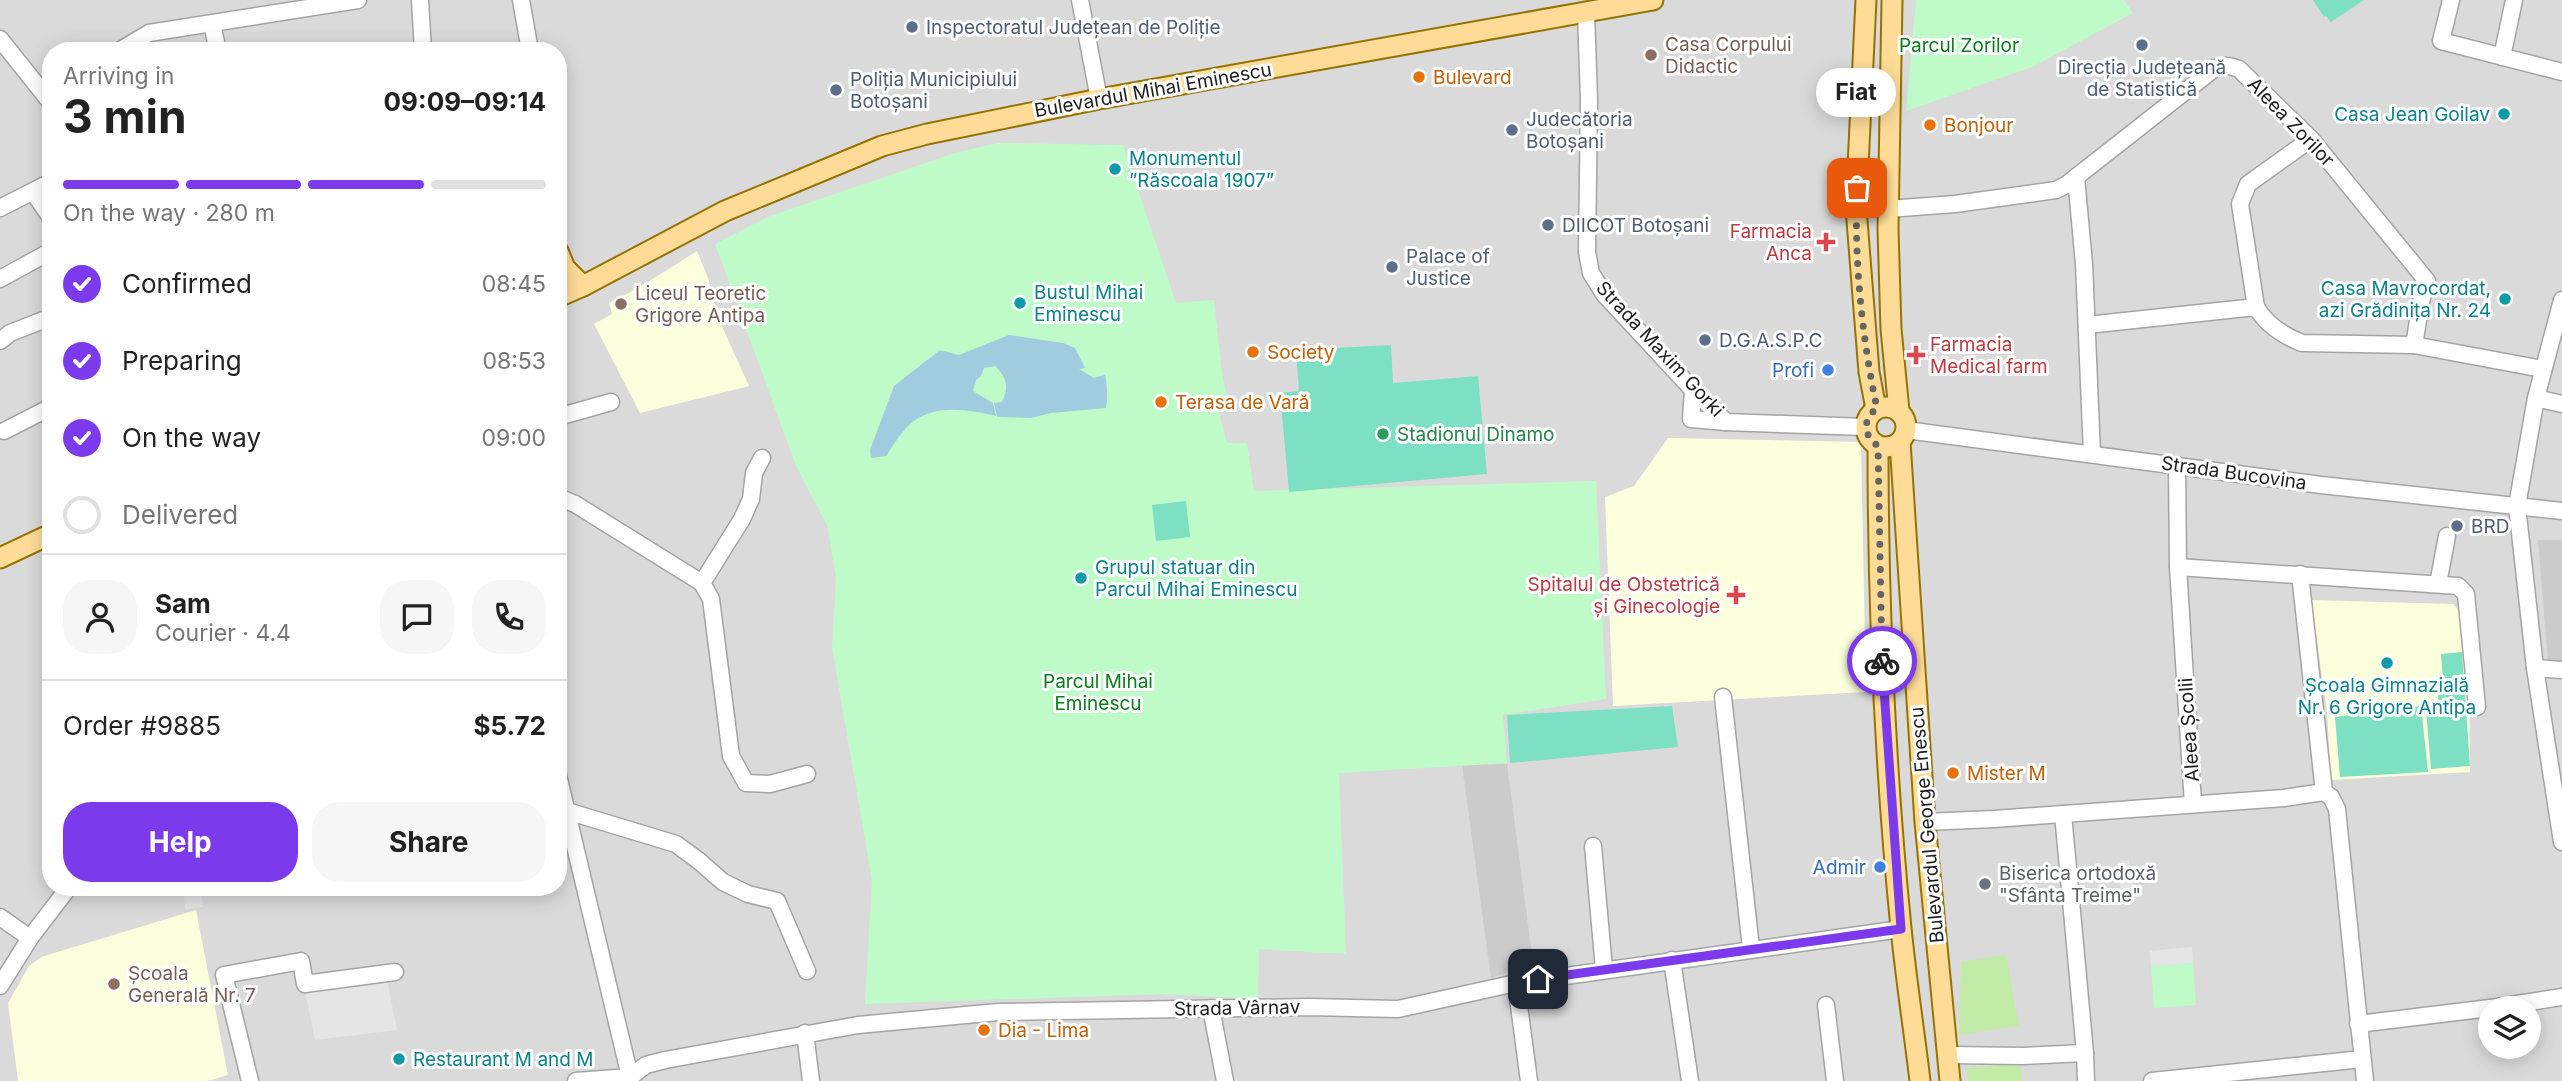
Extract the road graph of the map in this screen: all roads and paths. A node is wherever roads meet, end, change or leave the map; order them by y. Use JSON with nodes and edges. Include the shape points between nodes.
{"nodes":[{"id":1,"x":358,"y":0,"type":"edge"},
{"id":2,"x":420,"y":0,"type":"edge"},
{"id":3,"x":521,"y":0,"type":"edge"},
{"id":4,"x":1080,"y":0,"type":"edge"},
{"id":5,"x":1653,"y":0,"type":"edge"},
{"id":6,"x":1867,"y":0,"type":"edge"},
{"id":7,"x":1892,"y":0,"type":"edge"},
{"id":8,"x":2451,"y":0,"type":"edge"},
{"id":9,"x":2514,"y":0,"type":"edge"},
{"id":10,"x":306,"y":4,"type":"edge"},
{"id":11,"x":1586,"y":13,"type":"junction"},
{"id":12,"x":212,"y":24,"type":"junction"},
{"id":13,"x":0,"y":39,"type":"edge"},
{"id":14,"x":134,"y":42,"type":"edge"},
{"id":15,"x":216,"y":42,"type":"edge"},
{"id":16,"x":422,"y":42,"type":"edge"},
{"id":17,"x":528,"y":42,"type":"edge"},
{"id":18,"x":2502,"y":57,"type":"junction"},
{"id":19,"x":2562,"y":72,"type":"edge"},
{"id":20,"x":42,"y":89,"type":"edge"},
{"id":21,"x":1099,"y":99,"type":"junction"},
{"id":22,"x":2311,"y":138,"type":"junction"},
{"id":23,"x":2076,"y":177,"type":"junction"},
{"id":24,"x":42,"y":187,"type":"edge"},
{"id":25,"x":33,"y":192,"type":"junction"},
{"id":26,"x":42,"y":205,"type":"edge"},
{"id":27,"x":0,"y":208,"type":"edge"},
{"id":28,"x":1888,"y":209,"type":"junction"},
{"id":29,"x":42,"y":256,"type":"edge"},
{"id":30,"x":567,"y":270,"type":"edge"},
{"id":31,"x":0,"y":279,"type":"edge"},
{"id":32,"x":583,"y":286,"type":"junction"},
{"id":33,"x":567,"y":293,"type":"edge"},
{"id":34,"x":2562,"y":300,"type":"edge"},
{"id":35,"x":2256,"y":307,"type":"junction"},
{"id":36,"x":42,"y":321,"type":"edge"},
{"id":37,"x":2087,"y":325,"type":"junction"},
{"id":38,"x":0,"y":341,"type":"edge"},
{"id":39,"x":2414,"y":345,"type":"junction"},
{"id":40,"x":2542,"y":369,"type":"junction"},
{"id":41,"x":1693,"y":390,"type":"junction"},
{"id":42,"x":2536,"y":398,"type":"junction"},
{"id":43,"x":611,"y":402,"type":"dead end"},
{"id":44,"x":2562,"y":404,"type":"edge"},
{"id":45,"x":1877,"y":408,"type":"junction"},
{"id":46,"x":42,"y":412,"type":"edge"},
{"id":47,"x":567,"y":414,"type":"edge"},
{"id":48,"x":1726,"y":422,"type":"junction"},
{"id":49,"x":1865,"y":427,"type":"junction"},
{"id":50,"x":1902,"y":428,"type":"junction"},
{"id":51,"x":4,"y":431,"type":"dead end"},
{"id":52,"x":1878,"y":446,"type":"junction"},
{"id":53,"x":2092,"y":454,"type":"junction"},
{"id":54,"x":762,"y":458,"type":"dead end"},
{"id":55,"x":2176,"y":465,"type":"junction"},
{"id":56,"x":567,"y":501,"type":"edge"},
{"id":57,"x":2517,"y":506,"type":"junction"},
{"id":58,"x":2562,"y":511,"type":"edge"},
{"id":59,"x":2447,"y":536,"type":"dead end"},
{"id":60,"x":42,"y":538,"type":"edge"},
{"id":61,"x":0,"y":558,"type":"edge"},
{"id":62,"x":2178,"y":567,"type":"junction"},
{"id":63,"x":2300,"y":574,"type":"junction"},
{"id":64,"x":702,"y":583,"type":"junction"},
{"id":65,"x":2438,"y":584,"type":"junction"},
{"id":66,"x":2535,"y":668,"type":"junction"},
{"id":67,"x":2562,"y":670,"type":"edge"},
{"id":68,"x":1723,"y":697,"type":"dead end"},
{"id":69,"x":2477,"y":707,"type":"dead end"},
{"id":70,"x":807,"y":774,"type":"dead end"},
{"id":71,"x":2325,"y":792,"type":"junction"},
{"id":72,"x":2193,"y":804,"type":"junction"},
{"id":73,"x":567,"y":811,"type":"joint"},
{"id":74,"x":2063,"y":814,"type":"junction"},
{"id":75,"x":2561,"y":820,"type":"edge"},
{"id":76,"x":1925,"y":822,"type":"junction"},
{"id":77,"x":2562,"y":842,"type":"edge"},
{"id":78,"x":1593,"y":845,"type":"dead end"},
{"id":79,"x":62,"y":896,"type":"edge"},
{"id":80,"x":0,"y":917,"type":"edge"},
{"id":81,"x":1901,"y":929,"type":"junction"},
{"id":82,"x":30,"y":938,"type":"junction"},
{"id":83,"x":1751,"y":948,"type":"junction"},
{"id":84,"x":1672,"y":960,"type":"junction"},
{"id":85,"x":1604,"y":969,"type":"junction"},
{"id":86,"x":807,"y":971,"type":"dead end"},
{"id":87,"x":395,"y":972,"type":"dead end"},
{"id":88,"x":1516,"y":983,"type":"junction"},
{"id":89,"x":0,"y":986,"type":"edge"},
{"id":90,"x":2562,"y":997,"type":"edge"},
{"id":91,"x":2541,"y":1000,"type":"edge"},
{"id":92,"x":1826,"y":1005,"type":"dead end"},
{"id":93,"x":1211,"y":1008,"type":"junction"},
{"id":94,"x":2478,"y":1010,"type":"edge"},
{"id":95,"x":2358,"y":1024,"type":"junction"},
{"id":96,"x":805,"y":1033,"type":"junction"},
{"id":97,"x":2085,"y":1053,"type":"junction"},
{"id":98,"x":1948,"y":1055,"type":"junction"},
{"id":99,"x":2362,"y":1059,"type":"junction"},
{"id":100,"x":631,"y":1079,"type":"edge"},
{"id":101,"x":250,"y":1081,"type":"edge"},
{"id":102,"x":576,"y":1081,"type":"edge"},
{"id":103,"x":811,"y":1081,"type":"edge"},
{"id":104,"x":1224,"y":1081,"type":"edge"},
{"id":105,"x":1529,"y":1081,"type":"edge"},
{"id":106,"x":1690,"y":1081,"type":"edge"},
{"id":107,"x":1835,"y":1081,"type":"edge"},
{"id":108,"x":1920,"y":1081,"type":"edge"},
{"id":109,"x":1950,"y":1081,"type":"edge"},
{"id":110,"x":2087,"y":1081,"type":"edge"},
{"id":111,"x":2152,"y":1081,"type":"edge"},
{"id":112,"x":2365,"y":1081,"type":"edge"}],
"edges":[{"from":1,"to":10,"type":"street"},
{"from":2,"to":16,"type":"street"},
{"from":3,"to":17,"type":"street"},
{"from":4,"to":21,"type":"street"},
{"from":5,"to":11,"type":"main road","name":"Bulevardul Mihai Eminescu"},
{"from":6,"to":45,"type":"main road","via":[[1856,208],[1869,372]]},
{"from":7,"to":28,"type":"main road","name":"Bulevardul George Enescu"},
{"from":8,"to":18,"type":"street","via":[[2441,41]]},
{"from":9,"to":18,"type":"street"},
{"from":10,"to":12,"type":"street"},
{"from":11,"to":21,"type":"main road","name":"Bulevardul Mihai Eminescu"},
{"from":11,"to":41,"type":"street","name":"Strada Maxim Gorki","via":[[1587,252],[1591,274]]},
{"from":12,"to":14,"type":"street","via":[[149,33]]},
{"from":12,"to":15,"type":"street"},
{"from":13,"to":20,"type":"street"},
{"from":18,"to":19,"type":"street"},
{"from":21,"to":32,"type":"main road","name":"Bulevardul Mihai Eminescu","via":[[882,146],[724,211]]},
{"from":22,"to":23,"type":"street","name":"Aleea Zorilor","via":[[2239,69],[2223,65]]},
{"from":22,"to":35,"type":"street","via":[[2248,184],[2240,204]]},
{"from":22,"to":39,"type":"street","name":"Aleea Zorilor","via":[[2427,281]]},
{"from":23,"to":28,"type":"street","name":"Aleea Zorilor","via":[[2056,190]]},
{"from":23,"to":37,"type":"street"},
{"from":24,"to":25,"type":"street"},
{"from":25,"to":26,"type":"street"},
{"from":25,"to":27,"type":"street"},
{"from":28,"to":50,"type":"main road","name":"Bulevardul George Enescu","via":[[1891,329]]},
{"from":29,"to":31,"type":"street"},
{"from":30,"to":32,"type":"main road"},
{"from":32,"to":33,"type":"main road","name":"Bulevardul Mihai Eminescu"},
{"from":34,"to":40,"type":"street"},
{"from":35,"to":37,"type":"street"},
{"from":35,"to":39,"type":"street","via":[[2286,337],[2302,343]]},
{"from":36,"to":38,"type":"street"},
{"from":37,"to":53,"type":"street"},
{"from":39,"to":40,"type":"street"},
{"from":40,"to":42,"type":"street"},
{"from":41,"to":48,"type":"street","name":"Strada Maxim Gorki"},
{"from":41,"to":48,"type":"street","via":[[1691,419]]},
{"from":42,"to":44,"type":"street"},
{"from":42,"to":57,"type":"street"},
{"from":43,"to":47,"type":"street"},
{"from":45,"to":49,"type":"main road"},
{"from":45,"to":50,"type":"main road","via":[[1888,406]]},
{"from":46,"to":51,"type":"street"},
{"from":48,"to":49,"type":"street","name":"Strada Maxim Gorki"},
{"from":49,"to":52,"type":"main road"},
{"from":50,"to":52,"type":"main road","via":[[1889,447]]},
{"from":50,"to":53,"type":"street","name":"Strada Bucovina"},
{"from":50,"to":76,"type":"main road","name":"Bulevardul George Enescu"},
{"from":52,"to":81,"type":"main road","name":"Bulevardul George Enescu","via":[[1879,602]]},
{"from":53,"to":55,"type":"street","name":"Strada Bucovina"},
{"from":54,"to":64,"type":"street","via":[[742,519]]},
{"from":55,"to":57,"type":"street","name":"Strada Bucovina"},
{"from":55,"to":62,"type":"street","name":"Aleea Școlii"},
{"from":56,"to":64,"type":"street"},
{"from":57,"to":58,"type":"street","name":"Strada Bucovina"},
{"from":57,"to":66,"type":"street"},
{"from":59,"to":65,"type":"street"},
{"from":60,"to":61,"type":"main road"},
{"from":62,"to":63,"type":"street"},
{"from":62,"to":72,"type":"street","name":"Aleea Școlii"},
{"from":63,"to":65,"type":"street"},
{"from":63,"to":71,"type":"street"},
{"from":64,"to":70,"type":"street","via":[[711,599],[731,756],[747,783],[770,784]]},
{"from":65,"to":69,"type":"street","via":[[2458,586],[2466,594]]},
{"from":66,"to":67,"type":"street"},
{"from":66,"to":75,"type":"street"},
{"from":68,"to":83,"type":"street"},
{"from":71,"to":72,"type":"street","name":"Aleea Școlii"},
{"from":71,"to":95,"type":"street","via":[[2337,809]]},
{"from":72,"to":74,"type":"street"},
{"from":73,"to":86,"type":"street","via":[[676,844],[723,882],[777,901]]},
{"from":73,"to":100,"type":"street"},
{"from":74,"to":76,"type":"street"},
{"from":74,"to":97,"type":"street"},
{"from":75,"to":77,"type":"street"},
{"from":76,"to":98,"type":"main road","name":"Bulevardul George Enescu"},
{"from":78,"to":85,"type":"street"},
{"from":79,"to":82,"type":"street"},
{"from":80,"to":82,"type":"street"},
{"from":81,"to":83,"type":"street","name":"Strada Vârnav"},
{"from":81,"to":108,"type":"main road","name":"Bulevardul George Enescu"},
{"from":82,"to":89,"type":"street"},
{"from":83,"to":84,"type":"street","name":"Strada Vârnav"},
{"from":84,"to":85,"type":"street","name":"Strada Vârnav"},
{"from":84,"to":106,"type":"street"},
{"from":85,"to":88,"type":"street","name":"Strada Vârnav"},
{"from":87,"to":101,"type":"street","via":[[305,984],[301,961],[224,975]]},
{"from":88,"to":93,"type":"street","name":"Strada Vârnav","via":[[1398,1009]]},
{"from":88,"to":105,"type":"street"},
{"from":90,"to":91,"type":"street"},
{"from":92,"to":107,"type":"street"},
{"from":93,"to":96,"type":"street","name":"Strada Vârnav","via":[[998,1012]]},
{"from":93,"to":104,"type":"street"},
{"from":94,"to":95,"type":"street"},
{"from":95,"to":99,"type":"street"},
{"from":96,"to":100,"type":"street","name":"Strada Vârnav","via":[[646,1065]]},
{"from":96,"to":103,"type":"street"},
{"from":97,"to":98,"type":"street"},
{"from":97,"to":110,"type":"street"},
{"from":98,"to":109,"type":"main road","name":"Bulevardul George Enescu"},
{"from":99,"to":111,"type":"street"},
{"from":99,"to":112,"type":"street"},
{"from":100,"to":102,"type":"street","name":"Strada Vârnav"}]}
